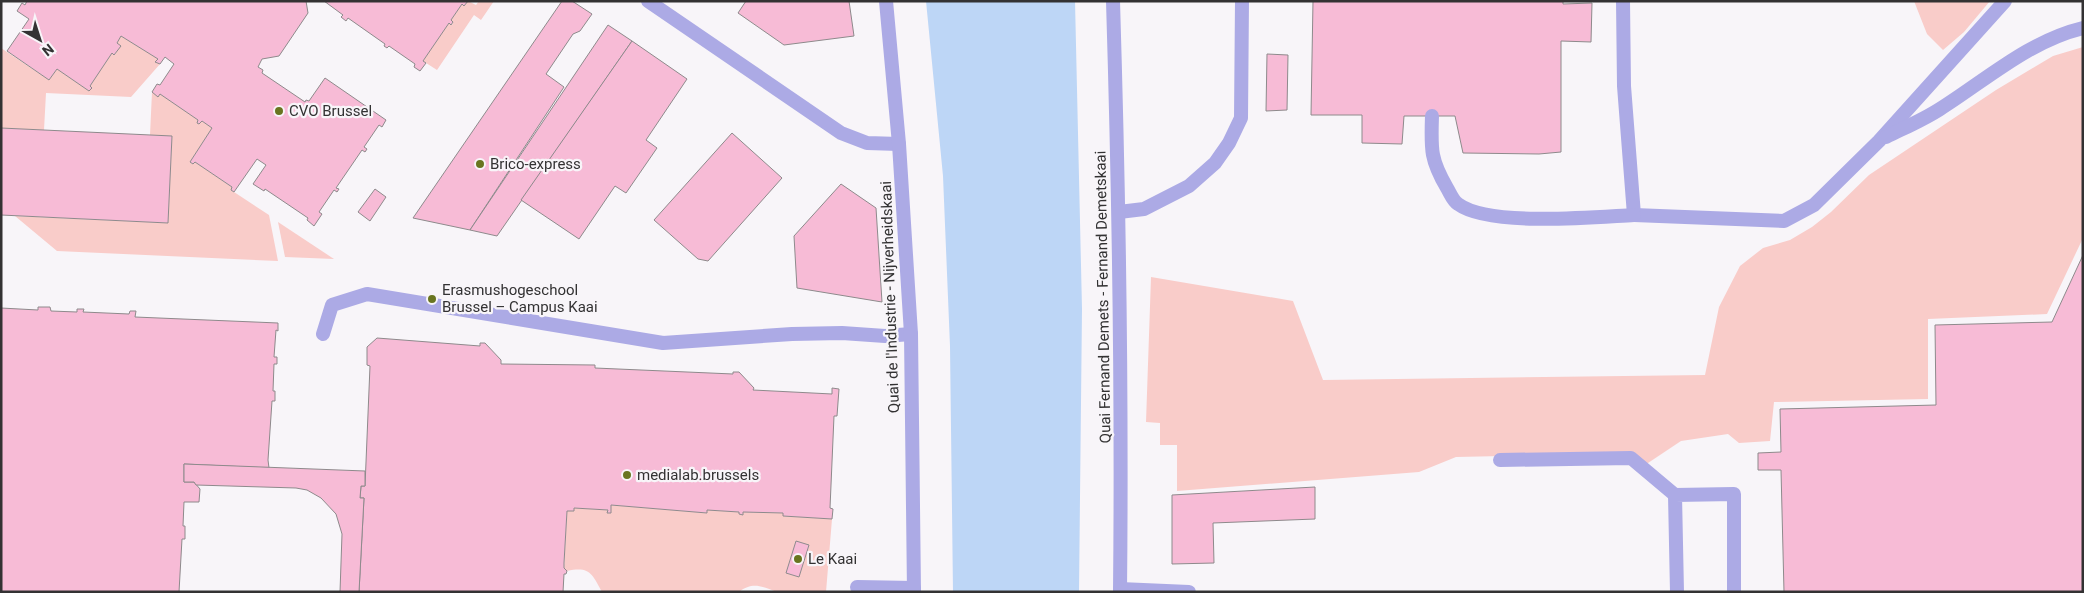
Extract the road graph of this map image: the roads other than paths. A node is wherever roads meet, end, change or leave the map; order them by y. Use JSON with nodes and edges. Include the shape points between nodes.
{"nodes":[{"id":1,"x":648,"y":1,"type":"edge"},
{"id":2,"x":886,"y":1,"type":"edge"},
{"id":3,"x":1113,"y":1,"type":"edge"},
{"id":4,"x":1242,"y":1,"type":"edge"},
{"id":5,"x":1623,"y":1,"type":"edge"},
{"id":6,"x":2005,"y":1,"type":"edge"},
{"id":7,"x":2083,"y":28,"type":"edge"},
{"id":8,"x":1432,"y":116,"type":"dead end"},
{"id":9,"x":1878,"y":141,"type":"junction"},
{"id":10,"x":899,"y":144,"type":"junction"},
{"id":11,"x":1119,"y":212,"type":"junction"},
{"id":12,"x":1634,"y":215,"type":"junction"},
{"id":13,"x":323,"y":334,"type":"dead end"},
{"id":14,"x":911,"y":334,"type":"junction"},
{"id":15,"x":1500,"y":460,"type":"dead end"},
{"id":16,"x":1675,"y":495,"type":"junction"},
{"id":17,"x":857,"y":588,"type":"dead end"},
{"id":18,"x":914,"y":590,"type":"edge"},
{"id":19,"x":1120,"y":590,"type":"edge"},
{"id":20,"x":1189,"y":592,"type":"edge"},
{"id":21,"x":1677,"y":592,"type":"edge"},
{"id":22,"x":1734,"y":592,"type":"edge"}],
"edges":[{"from":1,"to":10,"type":"street","via":[[841,133],[867,143]]},
{"from":2,"to":10,"type":"street","name":"Quai de l'Industrie - Nijverheidskaai"},
{"from":3,"to":11,"type":"street","name":"Quai Fernand Demets - Fernand Demetskaai"},
{"from":4,"to":11,"type":"street","via":[[1241,118],[1229,142],[1215,163],[1189,186],[1144,209]]},
{"from":5,"to":12,"type":"street","via":[[1624,86]]},
{"from":6,"to":9,"type":"street"},
{"from":7,"to":9,"type":"street","via":[[2029,50],[1938,111]]},
{"from":8,"to":12,"type":"street","via":[[1431,152],[1457,204],[1482,214],[1526,219]]},
{"from":9,"to":12,"type":"street","via":[[1814,205],[1784,221]]},
{"from":10,"to":14,"type":"street","name":"Quai de l'Industrie - Nijverheidskaai"},
{"from":11,"to":19,"type":"street","name":"Quai Fernand Demets - Fernand Demetskaai"},
{"from":13,"to":14,"type":"street","via":[[332,305],[367,294],[663,343],[842,333]]},
{"from":14,"to":18,"type":"street","name":"Quai de l'Industrie - Nijverheidskaai"},
{"from":15,"to":16,"type":"street","via":[[1631,458]]},
{"from":16,"to":21,"type":"street"},
{"from":16,"to":22,"type":"street","via":[[1734,494]]},
{"from":17,"to":18,"type":"street"},
{"from":19,"to":20,"type":"street"}]}
